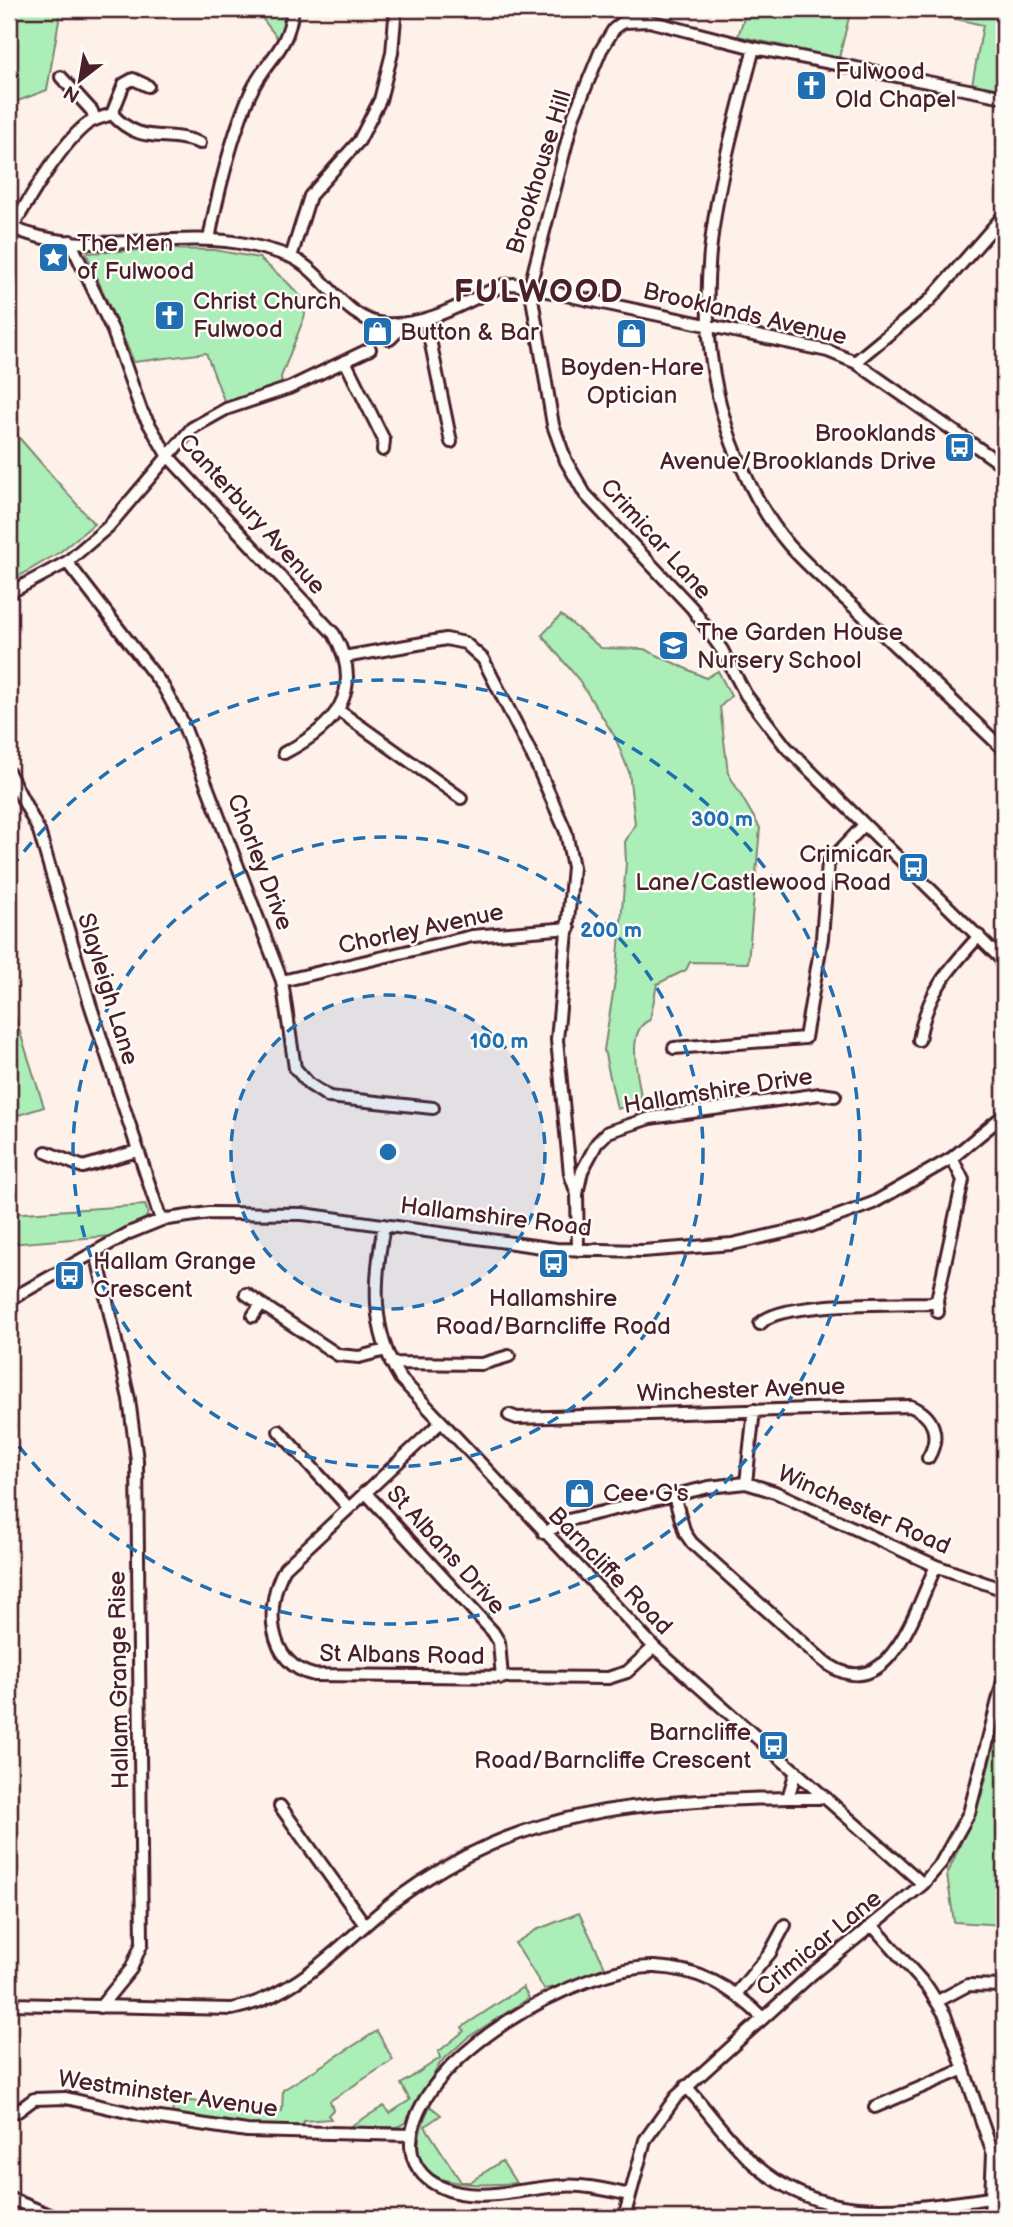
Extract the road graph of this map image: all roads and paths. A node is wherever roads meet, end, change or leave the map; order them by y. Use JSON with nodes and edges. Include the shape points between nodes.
{"nodes":[{"id":1,"x":293,"y":9,"type":"edge"},
{"id":2,"x":395,"y":18,"type":"dead end"},
{"id":3,"x":754,"y":48,"type":"junction"},
{"id":4,"x":61,"y":77,"type":"dead end"},
{"id":5,"x":148,"y":86,"type":"dead end"},
{"id":6,"x":1004,"y":97,"type":"edge"},
{"id":7,"x":112,"y":114,"type":"junction"},
{"id":8,"x":95,"y":120,"type":"junction"},
{"id":9,"x":200,"y":143,"type":"dead end"},
{"id":10,"x":1004,"y":215,"type":"edge"},
{"id":11,"x":11,"y":227,"type":"edge"},
{"id":12,"x":209,"y":240,"type":"junction"},
{"id":13,"x":70,"y":242,"type":"junction"},
{"id":14,"x":291,"y":257,"type":"junction"},
{"id":15,"x":530,"y":286,"type":"junction"},
{"id":16,"x":426,"y":320,"type":"junction"},
{"id":17,"x":406,"y":323,"type":"junction"},
{"id":18,"x":706,"y":326,"type":"junction"},
{"id":19,"x":390,"y":339,"type":"dead end"},
{"id":20,"x":370,"y":349,"type":"dead end"},
{"id":21,"x":345,"y":361,"type":"junction"},
{"id":22,"x":855,"y":362,"type":"junction"},
{"id":23,"x":451,"y":442,"type":"dead end"},
{"id":24,"x":383,"y":450,"type":"dead end"},
{"id":25,"x":167,"y":454,"type":"junction"},
{"id":26,"x":1004,"y":466,"type":"edge"},
{"id":27,"x":67,"y":562,"type":"junction"},
{"id":28,"x":9,"y":593,"type":"edge"},
{"id":29,"x":344,"y":657,"type":"junction"},
{"id":30,"x":338,"y":710,"type":"junction"},
{"id":31,"x":1004,"y":750,"type":"edge"},
{"id":32,"x":284,"y":752,"type":"dead end"},
{"id":33,"x":9,"y":773,"type":"edge"},
{"id":34,"x":14,"y":794,"type":"edge"},
{"id":35,"x":461,"y":798,"type":"dead end"},
{"id":36,"x":864,"y":825,"type":"junction"},
{"id":37,"x":569,"y":928,"type":"junction"},
{"id":38,"x":979,"y":936,"type":"junction"},
{"id":39,"x":1004,"y":962,"type":"edge"},
{"id":40,"x":282,"y":981,"type":"junction"},
{"id":41,"x":919,"y":1040,"type":"dead end"},
{"id":42,"x":674,"y":1048,"type":"dead end"},
{"id":43,"x":835,"y":1096,"type":"dead end"},
{"id":44,"x":433,"y":1108,"type":"dead end"},
{"id":45,"x":1004,"y":1115,"type":"edge"},
{"id":46,"x":137,"y":1151,"type":"junction"},
{"id":47,"x":46,"y":1152,"type":"dead end"},
{"id":48,"x":952,"y":1158,"type":"junction"},
{"id":49,"x":569,"y":1161,"type":"junction"},
{"id":50,"x":582,"y":1171,"type":"junction"},
{"id":51,"x":577,"y":1194,"type":"junction"},
{"id":52,"x":160,"y":1220,"type":"junction"},
{"id":53,"x":384,"y":1225,"type":"junction"},
{"id":54,"x":578,"y":1250,"type":"junction"},
{"id":55,"x":96,"y":1252,"type":"junction"},
{"id":56,"x":246,"y":1294,"type":"dead end"},
{"id":57,"x":9,"y":1300,"type":"edge"},
{"id":58,"x":261,"y":1304,"type":"junction"},
{"id":59,"x":253,"y":1316,"type":"dead end"},
{"id":60,"x":760,"y":1324,"type":"dead end"},
{"id":61,"x":386,"y":1350,"type":"junction"},
{"id":62,"x":509,"y":1356,"type":"dead end"},
{"id":63,"x":391,"y":1363,"type":"junction"},
{"id":64,"x":754,"y":1410,"type":"junction"},
{"id":65,"x":509,"y":1415,"type":"dead end"},
{"id":66,"x":440,"y":1423,"type":"junction"},
{"id":67,"x":279,"y":1431,"type":"dead end"},
{"id":68,"x":928,"y":1458,"type":"dead end"},
{"id":69,"x":746,"y":1483,"type":"junction"},
{"id":70,"x":365,"y":1492,"type":"junction"},
{"id":71,"x":674,"y":1496,"type":"junction"},
{"id":72,"x":348,"y":1507,"type":"junction"},
{"id":73,"x":544,"y":1533,"type":"junction"},
{"id":74,"x":936,"y":1566,"type":"junction"},
{"id":75,"x":1004,"y":1590,"type":"edge"},
{"id":76,"x":654,"y":1647,"type":"junction"},
{"id":77,"x":1004,"y":1677,"type":"edge"},
{"id":78,"x":502,"y":1678,"type":"junction"},
{"id":79,"x":796,"y":1771,"type":"junction"},
{"id":80,"x":788,"y":1798,"type":"junction"},
{"id":81,"x":826,"y":1798,"type":"junction"},
{"id":82,"x":280,"y":1806,"type":"dead end"},
{"id":83,"x":923,"y":1884,"type":"junction"},
{"id":84,"x":365,"y":1925,"type":"junction"},
{"id":85,"x":785,"y":1925,"type":"dead end"},
{"id":86,"x":872,"y":1925,"type":"junction"},
{"id":87,"x":1004,"y":1986,"type":"edge"},
{"id":88,"x":737,"y":1993,"type":"junction"},
{"id":89,"x":938,"y":2001,"type":"junction"},
{"id":90,"x":9,"y":2004,"type":"edge"},
{"id":91,"x":100,"y":2007,"type":"junction"},
{"id":92,"x":762,"y":2017,"type":"junction"},
{"id":93,"x":964,"y":2069,"type":"junction"},
{"id":94,"x":687,"y":2086,"type":"junction"},
{"id":95,"x":875,"y":2107,"type":"dead end"},
{"id":96,"x":9,"y":2112,"type":"edge"},
{"id":97,"x":411,"y":2135,"type":"junction"},
{"id":98,"x":999,"y":2154,"type":"edge"},
{"id":99,"x":630,"y":2194,"type":"junction"},
{"id":100,"x":9,"y":2198,"type":"edge"},
{"id":101,"x":992,"y":2198,"type":"junction"},
{"id":102,"x":57,"y":2218,"type":"edge"},
{"id":103,"x":624,"y":2218,"type":"edge"},
{"id":104,"x":990,"y":2218,"type":"edge"}],
"edges":[{"from":1,"to":12,"type":"street","via":[[287,39],[258,79],[243,111]]},
{"from":2,"to":14,"type":"street","via":[[380,100],[359,141],[310,196]]},
{"from":3,"to":6,"type":"street"},
{"from":3,"to":15,"type":"street","name":"Brookhouse Hill","via":[[621,16],[573,118]]},
{"from":3,"to":18,"type":"street","via":[[714,210]]},
{"from":4,"to":8,"type":"street"},
{"from":5,"to":7,"type":"street","via":[[128,80]]},
{"from":7,"to":8,"type":"street"},
{"from":7,"to":9,"type":"street","via":[[122,125],[155,138],[182,135]]},
{"from":8,"to":11,"type":"street","via":[[50,170]]},
{"from":10,"to":22,"type":"street","via":[[929,301]]},
{"from":11,"to":13,"type":"street","name":"Brookhouse Hill","via":[[40,239]]},
{"from":12,"to":13,"type":"street","name":"Brookhouse Hill"},
{"from":12,"to":14,"type":"street","name":"Brookhouse Hill"},
{"from":13,"to":25,"type":"street","name":"Canterbury Avenue","via":[[113,331],[141,410]]},
{"from":14,"to":17,"type":"street","name":"Brookhouse Hill","via":[[355,313],[380,323]]},
{"from":15,"to":16,"type":"street","name":"Brookhouse Hill","via":[[504,285]]},
{"from":15,"to":18,"type":"street","name":"Brooklands Avenue"},
{"from":15,"to":36,"type":"street","name":"Crimicar Lane","via":[[550,413],[574,478],[610,523],[692,608],[761,718]]},
{"from":16,"to":17,"type":"street","name":"Brookhouse Hill"},
{"from":16,"to":23,"type":"street"},
{"from":17,"to":19,"type":"street"},
{"from":18,"to":22,"type":"street","name":"Brooklands Avenue","via":[[828,351]]},
{"from":18,"to":31,"type":"street","via":[[727,430],[767,515],[805,561]]},
{"from":20,"to":21,"type":"street"},
{"from":21,"to":24,"type":"street","via":[[384,440]]},
{"from":21,"to":25,"type":"street","via":[[289,388],[205,419]]},
{"from":22,"to":26,"type":"street","name":"Brooklands Avenue"},
{"from":25,"to":27,"type":"street","via":[[128,505]]},
{"from":25,"to":29,"type":"street","name":"Canterbury Avenue","via":[[334,634]]},
{"from":27,"to":28,"type":"street"},
{"from":27,"to":40,"type":"street","name":"Chorley Drive","via":[[174,704]]},
{"from":29,"to":30,"type":"street","name":"Canterbury Avenue","via":[[346,686]]},
{"from":29,"to":37,"type":"street","via":[[446,639],[465,643],[483,659],[566,832],[573,867]]},
{"from":30,"to":32,"type":"street","via":[[321,732]]},
{"from":30,"to":35,"type":"street"},
{"from":33,"to":34,"type":"street","name":"Slayleigh Lane"},
{"from":34,"to":46,"type":"street","name":"Slayleigh Lane","via":[[39,831]]},
{"from":36,"to":38,"type":"street","name":"Crimicar Lane"},
{"from":36,"to":42,"type":"street","via":[[828,863],[822,938],[805,1038]]},
{"from":37,"to":40,"type":"street","name":"Chorley Avenue","via":[[472,936]]},
{"from":37,"to":49,"type":"street","via":[[557,1040]]},
{"from":38,"to":39,"type":"street","name":"Crimicar Lane"},
{"from":38,"to":41,"type":"street","via":[[938,983]]},
{"from":40,"to":44,"type":"street","name":"Chorley Drive","via":[[291,1057],[309,1084],[341,1100]]},
{"from":43,"to":50,"type":"street","name":"Hallamshire Drive","via":[[820,1094],[622,1125],[597,1143]]},
{"from":45,"to":48,"type":"street","name":"Hallamshire Road"},
{"from":46,"to":47,"type":"street","via":[[83,1167]]},
{"from":46,"to":52,"type":"street","name":"Slayleigh Lane"},
{"from":48,"to":54,"type":"street","name":"Hallamshire Road","via":[[873,1203],[780,1235],[683,1250]]},
{"from":48,"to":60,"type":"street","via":[[963,1180],[937,1306],[812,1307],[767,1317]]},
{"from":49,"to":50,"type":"street"},
{"from":49,"to":51,"type":"street"},
{"from":50,"to":51,"type":"street","name":"Hallamshire Drive"},
{"from":51,"to":54,"type":"street","name":"Hallamshire Drive"},
{"from":52,"to":53,"type":"street","name":"Hallamshire Road","via":[[249,1212]]},
{"from":52,"to":55,"type":"street"},
{"from":53,"to":54,"type":"street","name":"Hallamshire Road"},
{"from":53,"to":61,"type":"street","name":"Barncliffe Road","via":[[374,1290]]},
{"from":55,"to":57,"type":"street"},
{"from":55,"to":91,"type":"street","name":"Hallam Grange Rise","via":[[129,1399],[137,1460],[142,1943],[131,1969]]},
{"from":56,"to":58,"type":"street"},
{"from":58,"to":59,"type":"street"},
{"from":58,"to":61,"type":"street","via":[[338,1355],[359,1357]]},
{"from":61,"to":63,"type":"street","name":"Barncliffe Road"},
{"from":62,"to":63,"type":"street","via":[[482,1364]]},
{"from":63,"to":66,"type":"street","name":"Barncliffe Road"},
{"from":64,"to":65,"type":"street","name":"Winchester Avenue"},
{"from":64,"to":68,"type":"street","name":"Winchester Avenue","via":[[910,1406],[927,1415],[936,1432]]},
{"from":64,"to":69,"type":"street"},
{"from":66,"to":70,"type":"street","name":"St Albans Road"},
{"from":66,"to":73,"type":"street","name":"Barncliffe Road"},
{"from":67,"to":72,"type":"street"},
{"from":69,"to":71,"type":"street","name":"Winchester Road"},
{"from":69,"to":74,"type":"street","name":"Winchester Road"},
{"from":70,"to":72,"type":"street","name":"St Albans Road"},
{"from":70,"to":78,"type":"street","name":"St Albans Drive","via":[[494,1632]]},
{"from":71,"to":73,"type":"street","name":"Winchester Road","via":[[568,1520]]},
{"from":71,"to":74,"type":"street","via":[[692,1543],[839,1670],[868,1672],[886,1663]]},
{"from":72,"to":78,"type":"street","name":"St Albans Road","via":[[280,1576],[274,1624],[284,1660],[302,1673],[314,1675]]},
{"from":73,"to":76,"type":"street","name":"Barncliffe Road"},
{"from":74,"to":75,"type":"street","name":"Winchester Road"},
{"from":76,"to":78,"type":"street","name":"St Albans Road","via":[[619,1676]]},
{"from":76,"to":79,"type":"street","name":"Barncliffe Road"},
{"from":77,"to":83,"type":"street","name":"Crimicar Lane","via":[[969,1812],[954,1844]]},
{"from":79,"to":80,"type":"street"},
{"from":79,"to":81,"type":"street","name":"Barncliffe Road"},
{"from":80,"to":81,"type":"street"},
{"from":80,"to":84,"type":"street","via":[[649,1803],[558,1820],[459,1861],[396,1899]]},
{"from":81,"to":83,"type":"street","name":"Barncliffe Road"},
{"from":82,"to":84,"type":"street"},
{"from":83,"to":86,"type":"street","name":"Crimicar Lane"},
{"from":84,"to":91,"type":"street","via":[[310,1975],[252,2006]]},
{"from":85,"to":88,"type":"street","via":[[770,1953]]},
{"from":86,"to":89,"type":"street"},
{"from":86,"to":92,"type":"street","name":"Crimicar Lane"},
{"from":87,"to":89,"type":"street","via":[[968,1985]]},
{"from":88,"to":92,"type":"street"},
{"from":88,"to":97,"type":"street","via":[[708,1977],[656,1967],[625,1970],[582,1983],[510,2021],[450,2067],[421,2108]]},
{"from":89,"to":93,"type":"street"},
{"from":90,"to":91,"type":"street"},
{"from":92,"to":94,"type":"street","name":"Crimicar Lane"},
{"from":93,"to":95,"type":"street"},
{"from":93,"to":98,"type":"street"},
{"from":94,"to":99,"type":"street","name":"Crimicar Lane","via":[[645,2140]]},
{"from":94,"to":101,"type":"street","via":[[751,2162],[780,2185],[819,2204],[883,2211]]},
{"from":96,"to":97,"type":"street","name":"Westminster Avenue","via":[[34,2099],[66,2098],[247,2131]]},
{"from":97,"to":99,"type":"street","via":[[412,2158],[424,2176],[454,2192],[576,2186]]},
{"from":98,"to":101,"type":"street"},
{"from":99,"to":103,"type":"street","name":"Crimicar Lane"},
{"from":100,"to":102,"type":"street"},
{"from":101,"to":104,"type":"street"}]}
